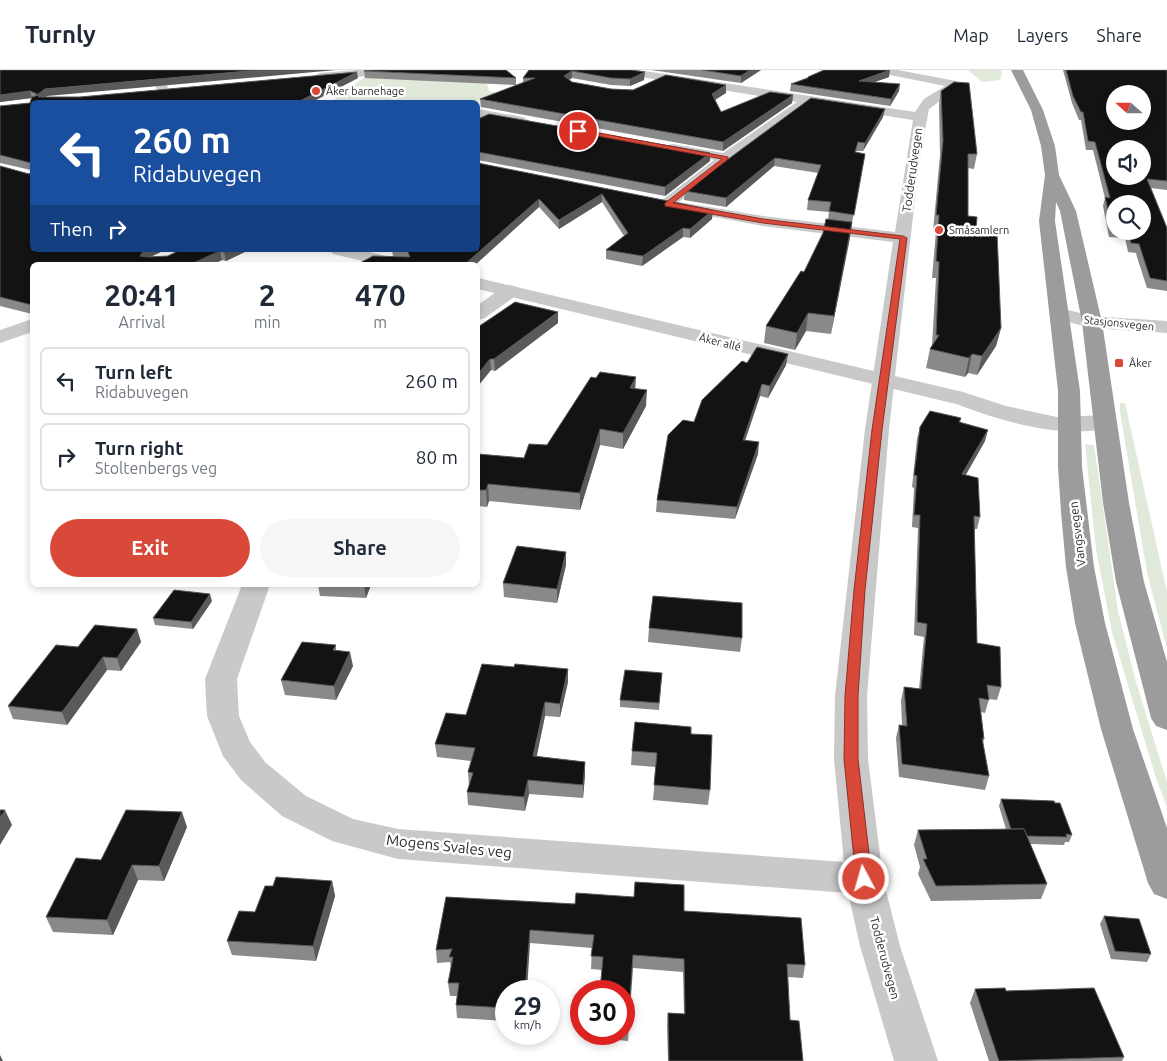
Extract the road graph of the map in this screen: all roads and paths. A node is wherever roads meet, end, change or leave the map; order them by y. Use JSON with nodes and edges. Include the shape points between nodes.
{"nodes":[{"id":1,"x":157,"y":70,"type":"edge"},
{"id":2,"x":395,"y":70,"type":"edge"},
{"id":3,"x":616,"y":70,"type":"edge"},
{"id":4,"x":880,"y":70,"type":"edge"},
{"id":5,"x":1017,"y":70,"type":"edge"},
{"id":6,"x":664,"y":77,"type":"junction"},
{"id":7,"x":1035,"y":77,"type":"dead end"},
{"id":8,"x":306,"y":78,"type":"edge"},
{"id":9,"x":643,"y":88,"type":"edge"},
{"id":10,"x":191,"y":89,"type":"edge"},
{"id":11,"x":158,"y":92,"type":"junction"},
{"id":12,"x":181,"y":100,"type":"edge"},
{"id":13,"x":807,"y":100,"type":"junction"},
{"id":14,"x":1037,"y":110,"type":"junction"},
{"id":15,"x":480,"y":113,"type":"edge"},
{"id":16,"x":920,"y":117,"type":"junction"},
{"id":17,"x":533,"y":123,"type":"edge"},
{"id":18,"x":659,"y":146,"type":"edge"},
{"id":19,"x":726,"y":158,"type":"junction"},
{"id":20,"x":1052,"y":175,"type":"junction"},
{"id":21,"x":648,"y":200,"type":"edge"},
{"id":22,"x":668,"y":204,"type":"junction"},
{"id":23,"x":903,"y":238,"type":"junction"},
{"id":24,"x":347,"y":252,"type":"edge"},
{"id":25,"x":389,"y":262,"type":"edge"},
{"id":26,"x":480,"y":284,"type":"edge"},
{"id":27,"x":510,"y":291,"type":"junction"},
{"id":28,"x":480,"y":313,"type":"edge"},
{"id":29,"x":1060,"y":314,"type":"junction"},
{"id":30,"x":1091,"y":317,"type":"junction"},
{"id":31,"x":1167,"y":324,"type":"edge"},
{"id":32,"x":30,"y":326,"type":"edge"},
{"id":33,"x":1167,"y":328,"type":"edge"},
{"id":34,"x":0,"y":337,"type":"edge"},
{"id":35,"x":884,"y":381,"type":"junction"},
{"id":36,"x":1069,"y":419,"type":"junction"},
{"id":37,"x":1106,"y":422,"type":"junction"},
{"id":38,"x":255,"y":587,"type":"edge"},
{"id":39,"x":1167,"y":718,"type":"edge"},
{"id":40,"x":864,"y":879,"type":"junction"},
{"id":41,"x":1167,"y":883,"type":"edge"},
{"id":42,"x":916,"y":1061,"type":"edge"}],
"edges":[{"from":1,"to":11,"type":"street"},
{"from":2,"to":8,"type":"street"},
{"from":3,"to":6,"type":"street"},
{"from":4,"to":16,"type":"street","name":"Todderudvegen","via":[[956,85],[928,102]]},
{"from":5,"to":14,"type":"highway","name":"Vangsvegen"},
{"from":6,"to":9,"type":"street"},
{"from":6,"to":13,"type":"street"},
{"from":7,"to":14,"type":"highway","name":"Vangsvegen"},
{"from":10,"to":11,"type":"street"},
{"from":11,"to":12,"type":"street"},
{"from":13,"to":16,"type":"street"},
{"from":13,"to":19,"type":"street"},
{"from":14,"to":20,"type":"highway","name":"Vangsvegen","via":[[1048,146]]},
{"from":15,"to":17,"type":"street"},
{"from":16,"to":23,"type":"street","name":"Todderudvegen"},
{"from":18,"to":19,"type":"street"},
{"from":19,"to":22,"type":"street"},
{"from":20,"to":29,"type":"highway","name":"Vangsvegen","via":[[1047,221]]},
{"from":20,"to":30,"type":"highway","name":"Vangsvegen","via":[[1068,211]]},
{"from":21,"to":22,"type":"street"},
{"from":22,"to":23,"type":"street","via":[[763,221]]},
{"from":23,"to":35,"type":"street","name":"Todderudvegen"},
{"from":24,"to":25,"type":"street"},
{"from":26,"to":27,"type":"street","name":"Åker allé"},
{"from":27,"to":28,"type":"street"},
{"from":27,"to":35,"type":"street","name":"Åker allé"},
{"from":29,"to":30,"type":"street","name":"Stasjonsvegen"},
{"from":29,"to":36,"type":"highway","name":"Vangsvegen"},
{"from":30,"to":31,"type":"street","name":"Stasjonsvegen","via":[[1148,319]]},
{"from":30,"to":33,"type":"street","name":"Stasjonsvegen"},
{"from":30,"to":37,"type":"highway","name":"Vangsvegen"},
{"from":32,"to":34,"type":"street"},
{"from":35,"to":36,"type":"street","name":"Åker allé","via":[[963,399],[1000,412]]},
{"from":35,"to":40,"type":"street","name":"Todderudvegen","via":[[851,696],[851,759]]},
{"from":36,"to":37,"type":"street","name":"Åker allé"},
{"from":36,"to":41,"type":"highway","name":"Vangsvegen","via":[[1074,512],[1090,623],[1116,729]]},
{"from":37,"to":39,"type":"highway","name":"Vangsvegen","via":[[1130,582]]},
{"from":38,"to":40,"type":"street","name":"Mogens Svales veg","via":[[221,679],[223,716],[235,747],[253,771],[294,806],[345,831],[398,844]]},
{"from":40,"to":42,"type":"street","name":"Todderudvegen","via":[[880,946]]}]}
